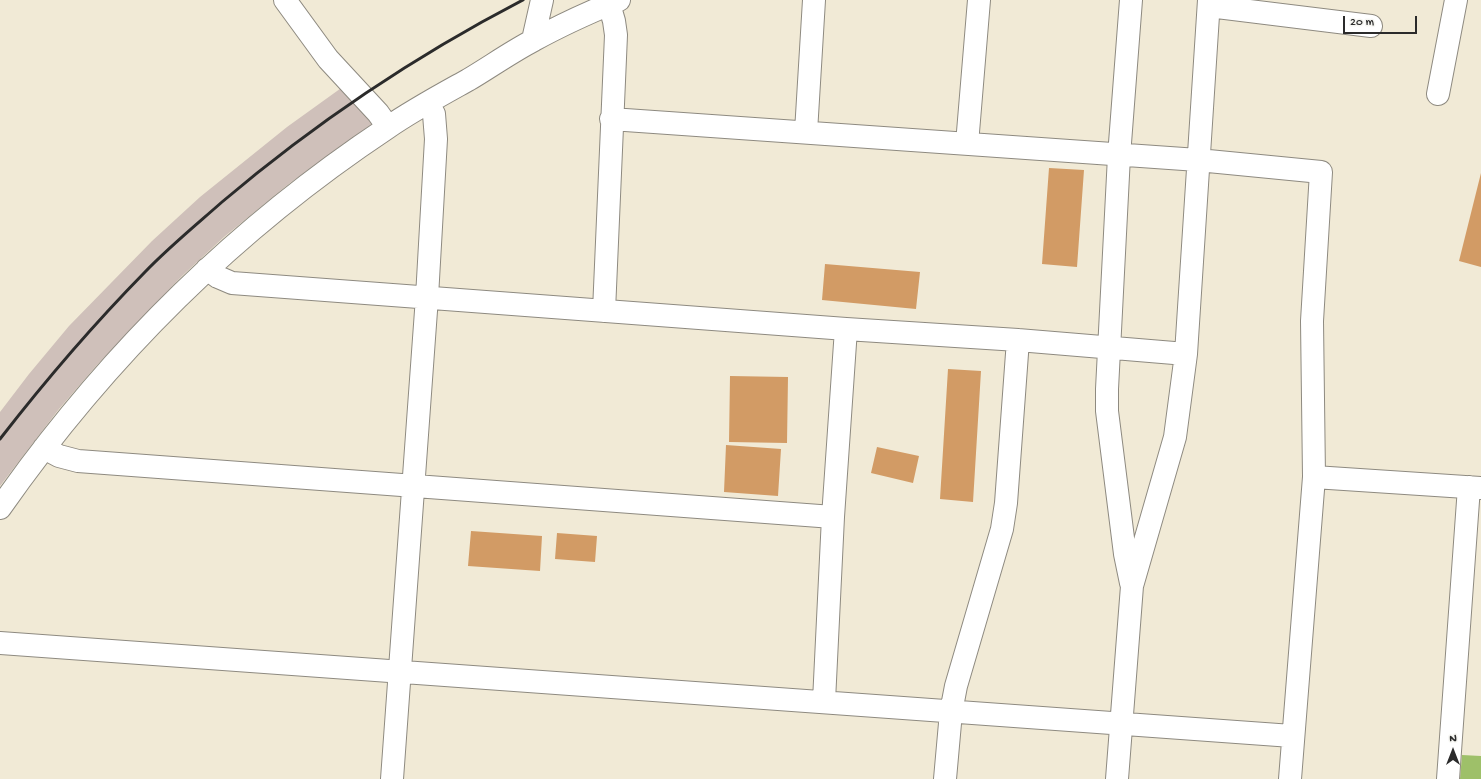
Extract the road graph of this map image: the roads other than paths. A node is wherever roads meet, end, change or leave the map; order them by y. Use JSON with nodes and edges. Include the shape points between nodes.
{"nodes":[{"id":1,"x":285,"y":0,"type":"edge"},
{"id":2,"x":542,"y":0,"type":"edge"},
{"id":3,"x":814,"y":0,"type":"edge"},
{"id":4,"x":979,"y":0,"type":"edge"},
{"id":5,"x":1131,"y":0,"type":"edge"},
{"id":6,"x":1456,"y":0,"type":"edge"},
{"id":7,"x":614,"y":2,"type":"edge"},
{"id":8,"x":1209,"y":3,"type":"edge"},
{"id":9,"x":1371,"y":26,"type":"dead end"},
{"id":10,"x":533,"y":40,"type":"junction"},
{"id":11,"x":1438,"y":94,"type":"dead end"},
{"id":12,"x":428,"y":103,"type":"junction"},
{"id":13,"x":611,"y":119,"type":"junction"},
{"id":14,"x":388,"y":127,"type":"junction"},
{"id":15,"x":806,"y":132,"type":"junction"},
{"id":16,"x":967,"y":144,"type":"junction"},
{"id":17,"x":1119,"y":156,"type":"junction"},
{"id":18,"x":1198,"y":160,"type":"junction"},
{"id":19,"x":206,"y":269,"type":"junction"},
{"id":20,"x":426,"y":297,"type":"junction"},
{"id":21,"x":604,"y":311,"type":"junction"},
{"id":22,"x":846,"y":329,"type":"junction"},
{"id":23,"x":1018,"y":340,"type":"junction"},
{"id":24,"x":1108,"y":348,"type":"junction"},
{"id":25,"x":1186,"y":354,"type":"junction"},
{"id":26,"x":44,"y":448,"type":"junction"},
{"id":27,"x":1314,"y":477,"type":"junction"},
{"id":28,"x":413,"y":485,"type":"junction"},
{"id":29,"x":1475,"y":488,"type":"edge"},
{"id":30,"x":0,"y":508,"type":"edge"},
{"id":31,"x":833,"y":517,"type":"junction"},
{"id":32,"x":1132,"y":586,"type":"junction"},
{"id":33,"x":0,"y":643,"type":"edge"},
{"id":34,"x":400,"y":674,"type":"junction"},
{"id":35,"x":824,"y":701,"type":"junction"},
{"id":36,"x":951,"y":712,"type":"junction"},
{"id":37,"x":1121,"y":723,"type":"junction"},
{"id":38,"x":1292,"y":736,"type":"junction"},
{"id":39,"x":392,"y":779,"type":"edge"},
{"id":40,"x":945,"y":779,"type":"edge"},
{"id":41,"x":1117,"y":779,"type":"edge"},
{"id":42,"x":1290,"y":779,"type":"edge"},
{"id":43,"x":1448,"y":779,"type":"edge"}],
"edges":[{"from":1,"to":14,"type":"street","via":[[328,59]]},
{"from":2,"to":10,"type":"street"},
{"from":3,"to":15,"type":"street"},
{"from":4,"to":16,"type":"street"},
{"from":5,"to":17,"type":"street"},
{"from":6,"to":11,"type":"street"},
{"from":7,"to":10,"type":"street"},
{"from":7,"to":13,"type":"street","via":[[616,35]]},
{"from":8,"to":9,"type":"street"},
{"from":8,"to":18,"type":"street"},
{"from":10,"to":12,"type":"street"},
{"from":12,"to":14,"type":"street"},
{"from":12,"to":20,"type":"street","via":[[434,114],[436,126]]},
{"from":13,"to":15,"type":"street"},
{"from":13,"to":21,"type":"street"},
{"from":14,"to":19,"type":"street","via":[[307,184]]},
{"from":15,"to":16,"type":"street"},
{"from":16,"to":17,"type":"street"},
{"from":17,"to":18,"type":"street"},
{"from":17,"to":24,"type":"street"},
{"from":18,"to":25,"type":"street"},
{"from":18,"to":27,"type":"street","via":[[1321,172],[1312,321]]},
{"from":19,"to":20,"type":"street","via":[[232,283]]},
{"from":19,"to":26,"type":"street","via":[[119,357]]},
{"from":20,"to":21,"type":"street"},
{"from":20,"to":28,"type":"street"},
{"from":21,"to":22,"type":"street"},
{"from":22,"to":23,"type":"street"},
{"from":22,"to":31,"type":"street"},
{"from":23,"to":24,"type":"street"},
{"from":23,"to":36,"type":"street","via":[[1002,529],[956,686]]},
{"from":24,"to":25,"type":"street"},
{"from":24,"to":32,"type":"street","via":[[1107,411],[1125,554]]},
{"from":25,"to":32,"type":"street","via":[[1174,437]]},
{"from":26,"to":28,"type":"street","via":[[59,456],[78,461]]},
{"from":26,"to":30,"type":"street"},
{"from":27,"to":29,"type":"street"},
{"from":27,"to":38,"type":"street"},
{"from":28,"to":31,"type":"street"},
{"from":28,"to":34,"type":"street"},
{"from":29,"to":43,"type":"street"},
{"from":31,"to":35,"type":"street"},
{"from":32,"to":37,"type":"street"},
{"from":33,"to":34,"type":"street"},
{"from":34,"to":35,"type":"street"},
{"from":34,"to":39,"type":"street"},
{"from":35,"to":36,"type":"street"},
{"from":36,"to":37,"type":"street"},
{"from":36,"to":40,"type":"street"},
{"from":37,"to":38,"type":"street"},
{"from":37,"to":41,"type":"street"},
{"from":38,"to":42,"type":"street"}]}
